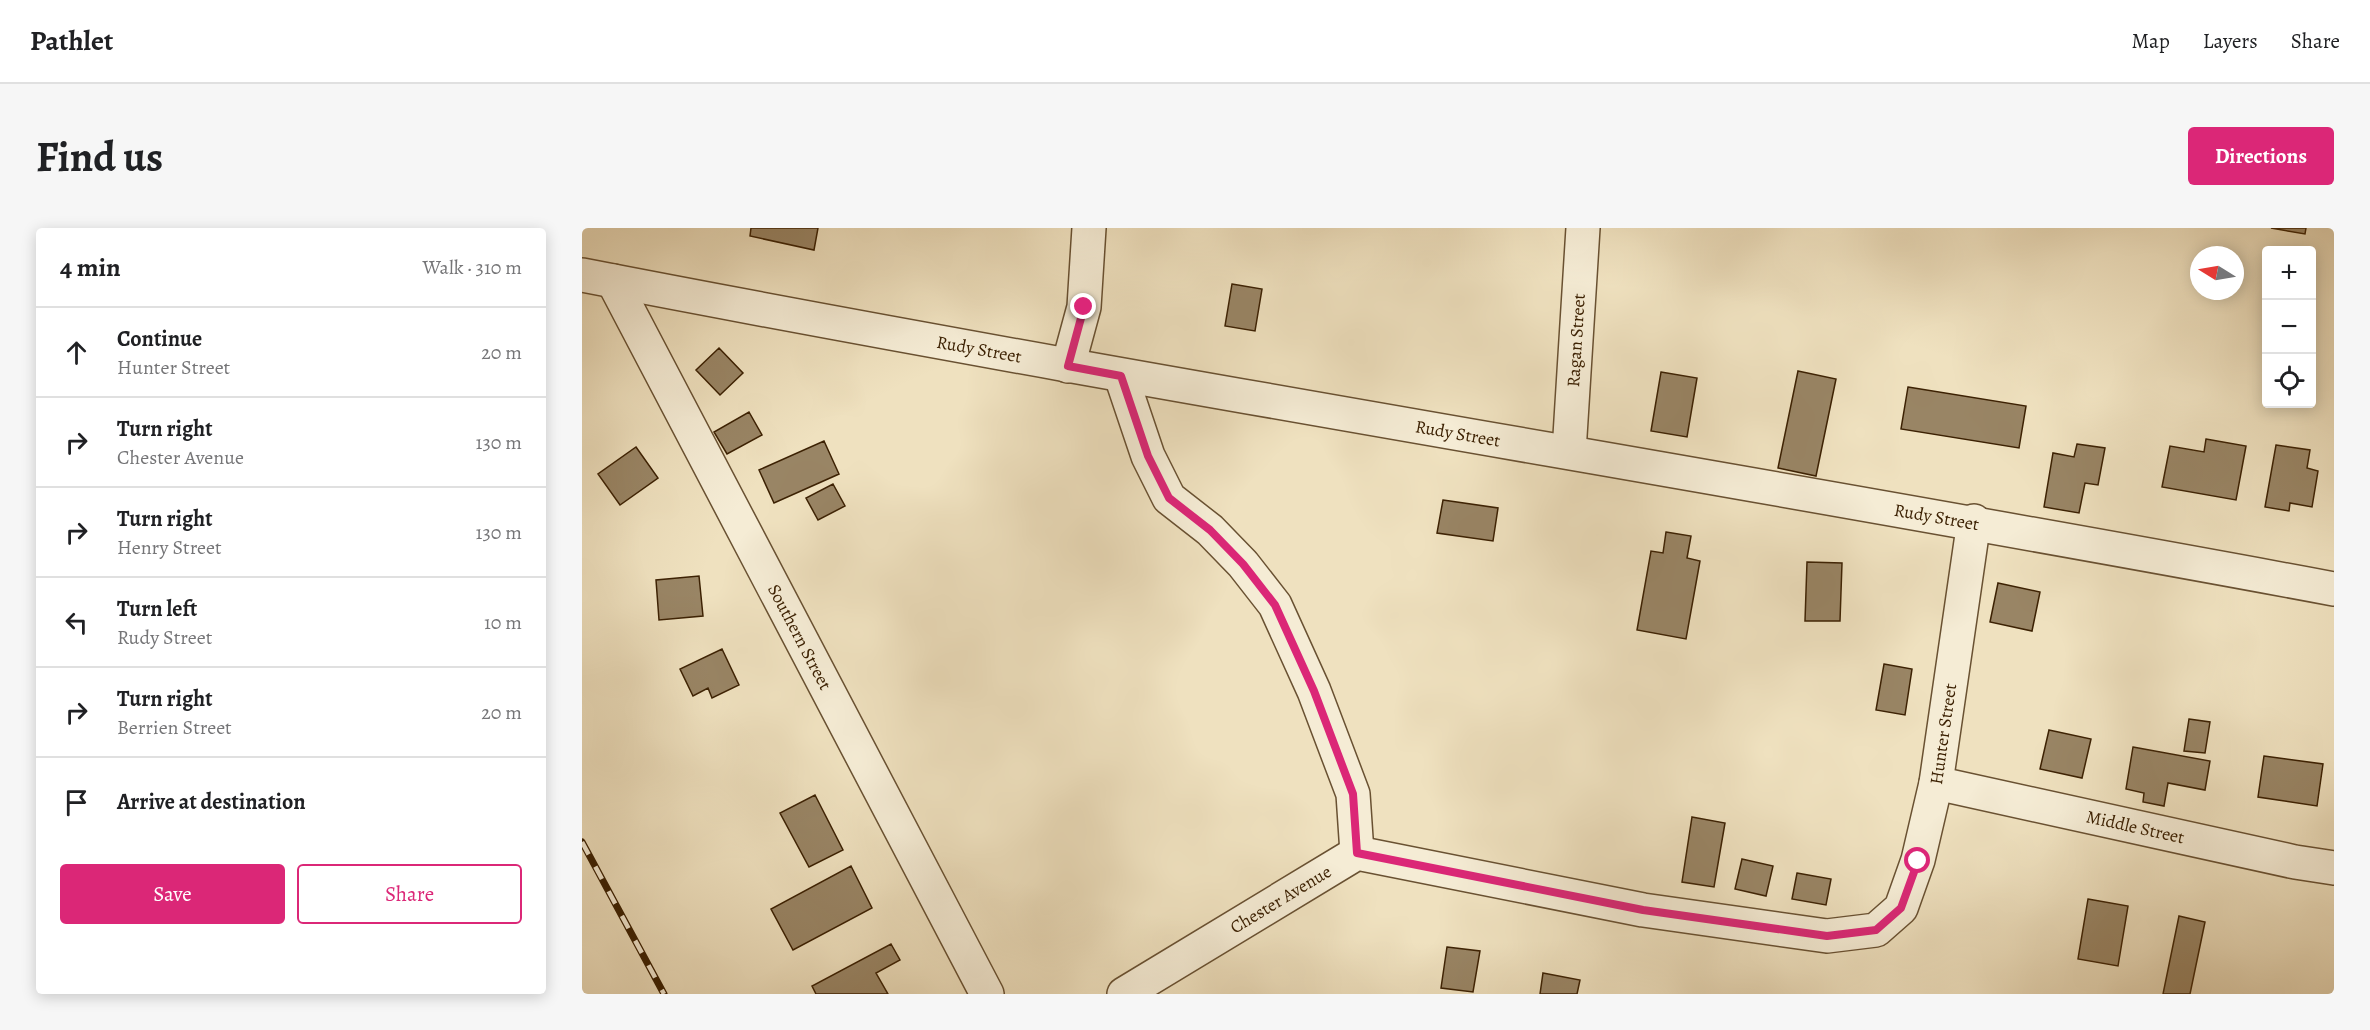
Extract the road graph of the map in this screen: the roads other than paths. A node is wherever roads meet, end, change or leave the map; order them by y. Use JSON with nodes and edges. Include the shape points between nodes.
{"nodes":[{"id":1,"x":1089,"y":228,"type":"edge"},
{"id":2,"x":1583,"y":228,"type":"edge"},
{"id":3,"x":597,"y":278,"type":"edge"},
{"id":4,"x":1068,"y":366,"type":"junction"},
{"id":5,"x":1121,"y":376,"type":"junction"},
{"id":6,"x":1569,"y":452,"type":"junction"},
{"id":7,"x":1974,"y":522,"type":"junction"},
{"id":8,"x":2334,"y":589,"type":"edge"},
{"id":9,"x":1936,"y":783,"type":"junction"},
{"id":10,"x":1357,"y":853,"type":"junction"},
{"id":11,"x":2334,"y":868,"type":"edge"},
{"id":12,"x":987,"y":994,"type":"edge"},
{"id":13,"x":1124,"y":994,"type":"edge"}],
"edges":[{"from":1,"to":4,"type":"street","via":[[1084,307]]},
{"from":2,"to":6,"type":"street","name":"Ragan Street"},
{"from":3,"to":4,"type":"street","name":"Rudy Street"},
{"from":3,"to":12,"type":"street","name":"Southern Street"},
{"from":4,"to":5,"type":"street","name":"Rudy Street"},
{"from":5,"to":6,"type":"street","name":"Rudy Street"},
{"from":5,"to":10,"type":"street","via":[[1148,456],[1169,498],[1210,530],[1275,605],[1314,691],[1353,794]]},
{"from":6,"to":7,"type":"street","name":"Rudy Street"},
{"from":7,"to":8,"type":"street","name":"Rudy Street"},
{"from":7,"to":9,"type":"street","name":"Hunter Street"},
{"from":9,"to":10,"type":"street","name":"Hunter Street","via":[[1918,861],[1901,908],[1876,930],[1827,936],[1643,910]]},
{"from":9,"to":11,"type":"street","name":"Middle Street"},
{"from":10,"to":13,"type":"street","name":"Chester Avenue"}]}
